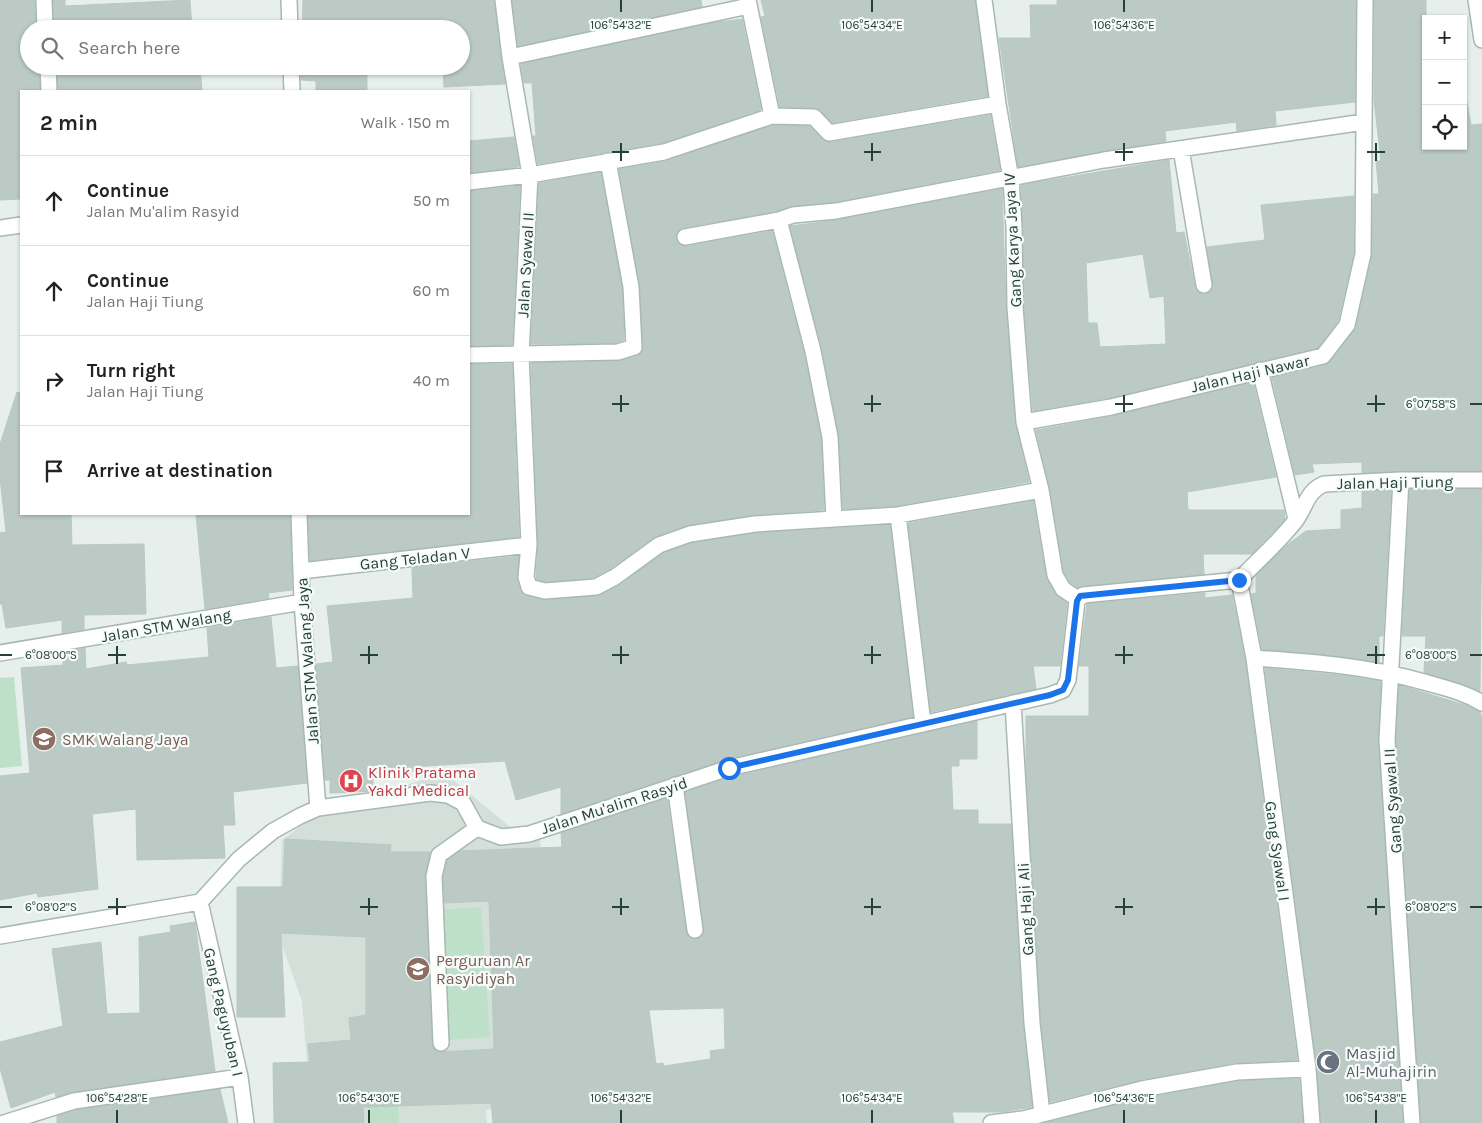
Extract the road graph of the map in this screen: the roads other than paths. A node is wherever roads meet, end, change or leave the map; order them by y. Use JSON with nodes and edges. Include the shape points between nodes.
{"nodes":[{"id":1,"x":44,"y":0,"type":"edge"},
{"id":2,"x":289,"y":0,"type":"edge"},
{"id":3,"x":503,"y":0,"type":"edge"},
{"id":4,"x":984,"y":0,"type":"edge"},
{"id":5,"x":1365,"y":0,"type":"edge"},
{"id":6,"x":1476,"y":0,"type":"edge"},
{"id":7,"x":748,"y":3,"type":"edge"},
{"id":8,"x":45,"y":20,"type":"edge"},
{"id":9,"x":290,"y":20,"type":"edge"},
{"id":10,"x":1482,"y":40,"type":"edge"},
{"id":11,"x":510,"y":57,"type":"junction"},
{"id":12,"x":48,"y":75,"type":"edge"},
{"id":13,"x":291,"y":75,"type":"edge"},
{"id":14,"x":49,"y":90,"type":"edge"},
{"id":15,"x":292,"y":90,"type":"edge"},
{"id":16,"x":998,"y":104,"type":"junction"},
{"id":17,"x":772,"y":116,"type":"junction"},
{"id":18,"x":1364,"y":122,"type":"junction"},
{"id":19,"x":1181,"y":149,"type":"junction"},
{"id":20,"x":608,"y":161,"type":"junction"},
{"id":21,"x":530,"y":174,"type":"junction"},
{"id":22,"x":1011,"y":179,"type":"junction"},
{"id":23,"x":470,"y":182,"type":"edge"},
{"id":24,"x":779,"y":220,"type":"junction"},
{"id":25,"x":20,"y":225,"type":"edge"},
{"id":26,"x":0,"y":228,"type":"edge"},
{"id":27,"x":684,"y":236,"type":"dead end"},
{"id":28,"x":1204,"y":285,"type":"dead end"},
{"id":29,"x":470,"y":355,"type":"edge"},
{"id":30,"x":521,"y":355,"type":"junction"},
{"id":31,"x":1260,"y":370,"type":"junction"},
{"id":32,"x":1024,"y":422,"type":"junction"},
{"id":33,"x":1402,"y":480,"type":"junction"},
{"id":34,"x":1482,"y":480,"type":"edge"},
{"id":35,"x":1041,"y":490,"type":"junction"},
{"id":36,"x":898,"y":514,"type":"junction"},
{"id":37,"x":299,"y":515,"type":"edge"},
{"id":38,"x":834,"y":519,"type":"junction"},
{"id":39,"x":1296,"y":519,"type":"junction"},
{"id":40,"x":529,"y":545,"type":"junction"},
{"id":41,"x":301,"y":571,"type":"junction"},
{"id":42,"x":1239,"y":580,"type":"junction"},
{"id":43,"x":1078,"y":599,"type":"junction"},
{"id":44,"x":302,"y":602,"type":"junction"},
{"id":45,"x":0,"y":654,"type":"edge"},
{"id":46,"x":1254,"y":658,"type":"junction"},
{"id":47,"x":1391,"y":673,"type":"junction"},
{"id":48,"x":1482,"y":702,"type":"edge"},
{"id":49,"x":1013,"y":703,"type":"junction"},
{"id":50,"x":923,"y":724,"type":"junction"},
{"id":51,"x":675,"y":785,"type":"junction"},
{"id":52,"x":318,"y":808,"type":"junction"},
{"id":53,"x":477,"y":828,"type":"junction"},
{"id":54,"x":200,"y":902,"type":"junction"},
{"id":55,"x":695,"y":930,"type":"dead end"},
{"id":56,"x":0,"y":936,"type":"edge"},
{"id":57,"x":441,"y":1043,"type":"dead end"},
{"id":58,"x":1308,"y":1069,"type":"junction"},
{"id":59,"x":240,"y":1077,"type":"junction"},
{"id":60,"x":1042,"y":1114,"type":"junction"},
{"id":61,"x":4,"y":1123,"type":"edge"},
{"id":62,"x":246,"y":1123,"type":"edge"},
{"id":63,"x":991,"y":1123,"type":"edge"},
{"id":64,"x":1312,"y":1123,"type":"edge"},
{"id":65,"x":1412,"y":1123,"type":"edge"}],
"edges":[{"from":1,"to":8,"type":"street"},
{"from":2,"to":9,"type":"street"},
{"from":3,"to":11,"type":"street","name":"Jalan Syawal II"},
{"from":4,"to":16,"type":"street","name":"Gang Karya Jaya IV"},
{"from":5,"to":18,"type":"street","name":"Jalan Haji Nawar"},
{"from":6,"to":10,"type":"street"},
{"from":7,"to":11,"type":"street"},
{"from":7,"to":17,"type":"street"},
{"from":11,"to":21,"type":"street","name":"Jalan Syawal II"},
{"from":12,"to":14,"type":"street"},
{"from":13,"to":15,"type":"street"},
{"from":16,"to":17,"type":"street","via":[[829,133],[814,117]]},
{"from":16,"to":22,"type":"street","name":"Gang Karya Jaya IV"},
{"from":17,"to":20,"type":"street","via":[[664,152]]},
{"from":18,"to":19,"type":"street"},
{"from":18,"to":31,"type":"street","name":"Jalan Haji Nawar","via":[[1363,254],[1347,325],[1323,356]]},
{"from":19,"to":22,"type":"street","via":[[1104,160]]},
{"from":19,"to":28,"type":"street"},
{"from":20,"to":21,"type":"street"},
{"from":20,"to":30,"type":"street","via":[[631,287],[634,347],[618,352]]},
{"from":21,"to":23,"type":"street"},
{"from":21,"to":30,"type":"street","name":"Jalan Syawal II"},
{"from":22,"to":24,"type":"street"},
{"from":22,"to":32,"type":"street","name":"Gang Karya Jaya IV","via":[[1015,307]]},
{"from":24,"to":27,"type":"street"},
{"from":24,"to":38,"type":"street","via":[[813,351],[830,437]]},
{"from":25,"to":26,"type":"street"},
{"from":29,"to":30,"type":"street"},
{"from":30,"to":40,"type":"street","name":"Jalan Syawal II"},
{"from":31,"to":32,"type":"street","name":"Jalan Haji Nawar","via":[[1111,407]]},
{"from":31,"to":39,"type":"street"},
{"from":32,"to":35,"type":"street","name":"Gang Karya Jaya IV"},
{"from":33,"to":34,"type":"street","name":"Jalan Haji Tiung"},
{"from":33,"to":39,"type":"street","name":"Jalan Haji Tiung","via":[[1324,484],[1308,496]]},
{"from":33,"to":47,"type":"street","name":"Gang Syawal II"},
{"from":35,"to":36,"type":"street"},
{"from":35,"to":43,"type":"street","name":"Gang Karya Jaya IV","via":[[1055,575],[1063,589]]},
{"from":36,"to":38,"type":"street"},
{"from":36,"to":50,"type":"street"},
{"from":37,"to":41,"type":"street","name":"Jalan STM Walang Jaya"},
{"from":38,"to":40,"type":"street","name":"Jalan Syawal II","via":[[755,524],[690,534],[659,545],[596,587],[565,591],[534,590],[529,586],[526,577]]},
{"from":39,"to":42,"type":"street","name":"Jalan Haji Tiung"},
{"from":40,"to":41,"type":"street","name":"Gang Teladan V"},
{"from":41,"to":44,"type":"street","name":"Jalan STM Walang Jaya"},
{"from":42,"to":43,"type":"street","via":[[1089,594]]},
{"from":42,"to":46,"type":"street","name":"Gang Syawal I"},
{"from":43,"to":49,"type":"street","via":[[1068,680],[1063,690]]},
{"from":44,"to":45,"type":"street","name":"Jalan STM Walang"},
{"from":44,"to":52,"type":"street","name":"Jalan STM Walang Jaya"},
{"from":46,"to":47,"type":"street","via":[[1323,662]]},
{"from":46,"to":58,"type":"street","name":"Gang Syawal I"},
{"from":47,"to":48,"type":"street","via":[[1465,693]]},
{"from":47,"to":65,"type":"street","name":"Gang Syawal II","via":[[1387,740]]},
{"from":49,"to":50,"type":"street"},
{"from":49,"to":60,"type":"street","name":"Gang Haji Ali","via":[[1032,1023]]},
{"from":50,"to":51,"type":"street","name":"Jalan Mu'alim Rasyid","via":[[729,768]]},
{"from":51,"to":53,"type":"street","name":"Jalan Mu'alim Rasyid","via":[[529,834],[501,837]]},
{"from":51,"to":55,"type":"street"},
{"from":52,"to":53,"type":"street","via":[[430,792],[448,795],[463,803]]},
{"from":52,"to":54,"type":"street","via":[[273,831],[239,859]]},
{"from":53,"to":57,"type":"street","via":[[439,855],[434,876]]},
{"from":54,"to":56,"type":"street"},
{"from":54,"to":59,"type":"street","name":"Gang Paguyuban I"},
{"from":58,"to":60,"type":"street","via":[[1237,1072],[1142,1089]]},
{"from":58,"to":64,"type":"street","name":"Gang Syawal I"},
{"from":59,"to":61,"type":"street","via":[[74,1101]]},
{"from":59,"to":62,"type":"street","name":"Gang Paguyuban I"},
{"from":60,"to":63,"type":"street","via":[[1023,1120]]}]}
